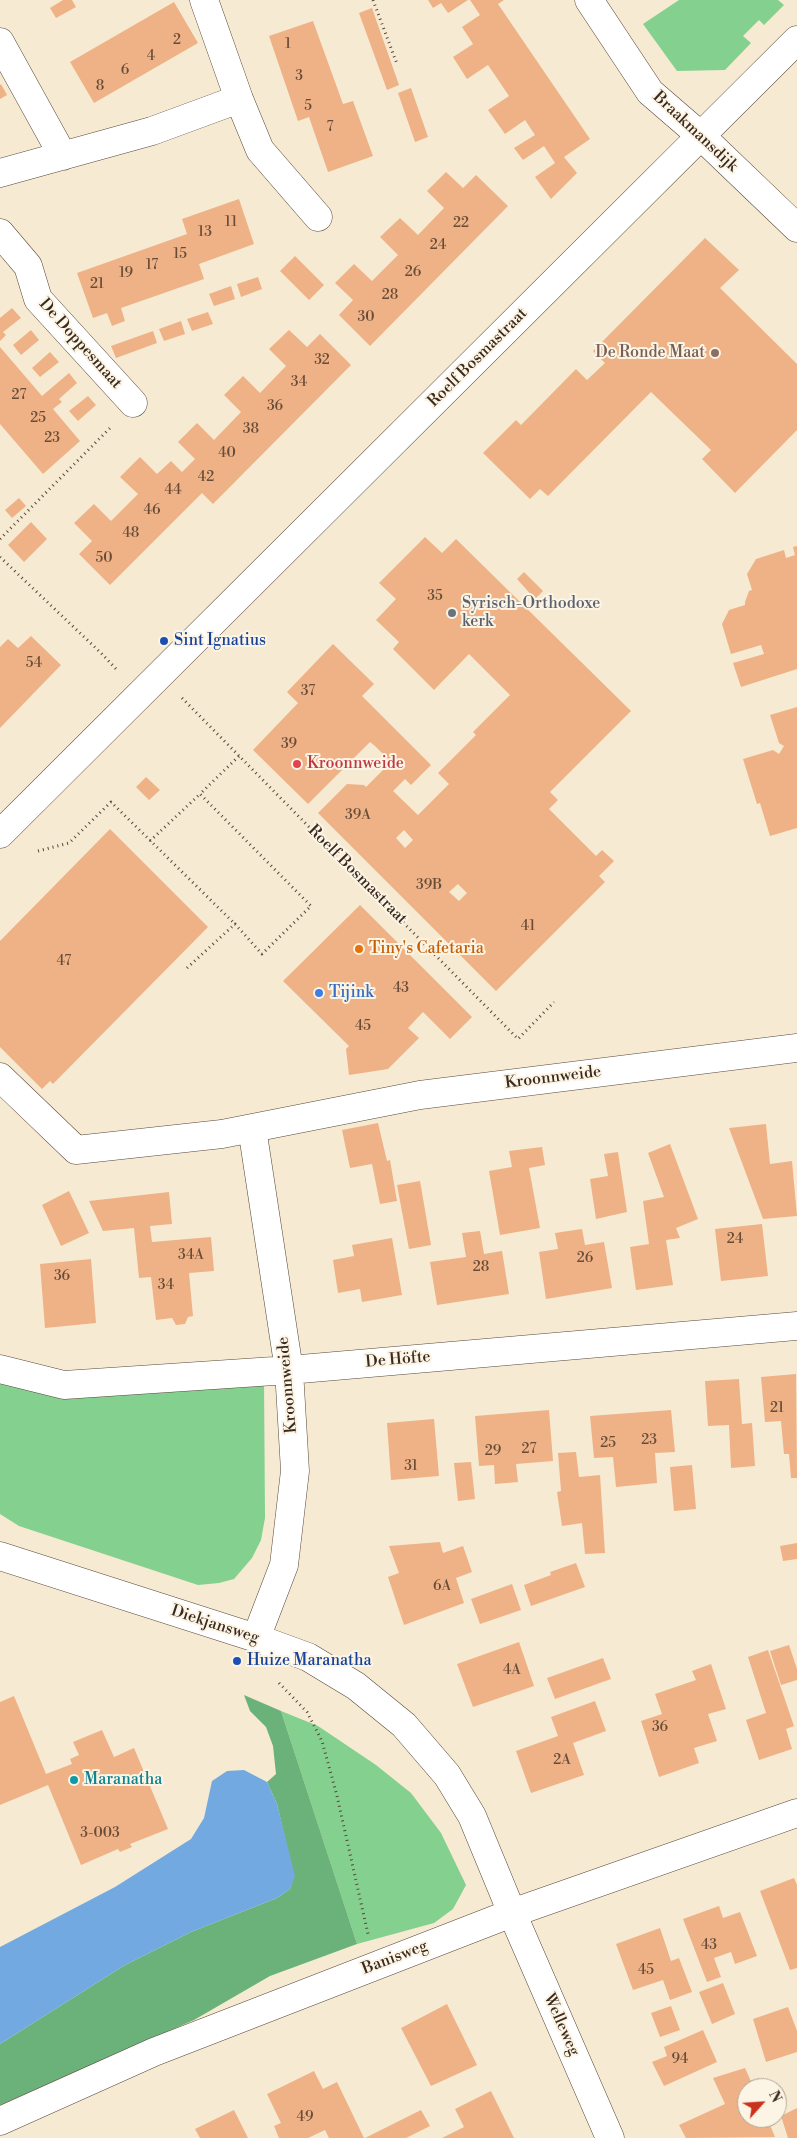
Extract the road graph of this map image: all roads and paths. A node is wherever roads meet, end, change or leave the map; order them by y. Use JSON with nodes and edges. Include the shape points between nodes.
{"nodes":[{"id":1,"x":204,"y":0,"type":"edge"},
{"id":2,"x":373,"y":0,"type":"edge"},
{"id":3,"x":589,"y":0,"type":"edge"},
{"id":4,"x":797,"y":40,"type":"edge"},
{"id":5,"x":0,"y":42,"type":"edge"},
{"id":6,"x":397,"y":64,"type":"dead end"},
{"id":7,"x":239,"y":99,"type":"junction"},
{"id":8,"x":701,"y":136,"type":"junction"},
{"id":9,"x":63,"y":156,"type":"junction"},
{"id":10,"x":0,"y":173,"type":"edge"},
{"id":11,"x":318,"y":217,"type":"dead end"},
{"id":12,"x":797,"y":228,"type":"edge"},
{"id":13,"x":0,"y":232,"type":"edge"},
{"id":14,"x":134,"y":404,"type":"joint"},
{"id":15,"x":0,"y":539,"type":"edge"},
{"id":16,"x":0,"y":557,"type":"edge"},
{"id":17,"x":4,"y":561,"type":"junction"},
{"id":18,"x":0,"y":565,"type":"edge"},
{"id":19,"x":159,"y":676,"type":"junction"},
{"id":20,"x":140,"y":695,"type":"junction"},
{"id":21,"x":239,"y":756,"type":"junction"},
{"id":22,"x":200,"y":794,"type":"junction"},
{"id":23,"x":0,"y":834,"type":"edge"},
{"id":24,"x":150,"y":841,"type":"junction"},
{"id":25,"x":38,"y":851,"type":"dead end"},
{"id":26,"x":235,"y":924,"type":"junction"},
{"id":27,"x":187,"y":968,"type":"dead end"},
{"id":28,"x":554,"y":1002,"type":"dead end"},
{"id":29,"x":797,"y":1048,"type":"edge"},
{"id":30,"x":0,"y":1077,"type":"edge"},
{"id":31,"x":252,"y":1128,"type":"junction"},
{"id":32,"x":797,"y":1326,"type":"edge"},
{"id":33,"x":0,"y":1369,"type":"edge"},
{"id":34,"x":289,"y":1370,"type":"junction"},
{"id":35,"x":0,"y":1556,"type":"edge"},
{"id":36,"x":256,"y":1638,"type":"junction"},
{"id":37,"x":273,"y":1680,"type":"dead end"},
{"id":38,"x":797,"y":1813,"type":"edge"},
{"id":39,"x":512,"y":1913,"type":"junction"},
{"id":40,"x":375,"y":1966,"type":"junction"},
{"id":41,"x":0,"y":2121,"type":"edge"},
{"id":42,"x":610,"y":2138,"type":"edge"}],
"edges":[{"from":1,"to":7,"type":"street"},
{"from":2,"to":6,"type":"path"},
{"from":3,"to":8,"type":"street","name":"Braakmansdijk","via":[[650,92]]},
{"from":4,"to":8,"type":"street","name":"Roelf Bosmastraat"},
{"from":5,"to":9,"type":"street"},
{"from":7,"to":9,"type":"street","via":[[152,131]]},
{"from":7,"to":11,"type":"street","via":[[260,150]]},
{"from":8,"to":12,"type":"street","name":"Braakmansdijk"},
{"from":8,"to":19,"type":"street","name":"Roelf Bosmastraat"},
{"from":9,"to":10,"type":"street"},
{"from":13,"to":14,"type":"street","name":"De Doppesmaat","via":[[28,266],[38,299]]},
{"from":14,"to":15,"type":"path"},
{"from":16,"to":17,"type":"path"},
{"from":17,"to":18,"type":"path"},
{"from":17,"to":20,"type":"path","via":[[102,654]]},
{"from":19,"to":20,"type":"street","name":"Roelf Bosmastraat"},
{"from":19,"to":21,"type":"path","name":"Roelf Bosmastraat"},
{"from":20,"to":23,"type":"street","name":"Roelf Bosmastraat"},
{"from":21,"to":22,"type":"path"},
{"from":21,"to":28,"type":"path","name":"Roelf Bosmastraat","via":[[518,1039]]},
{"from":22,"to":24,"type":"path"},
{"from":22,"to":26,"type":"path","via":[[311,906],[262,954]]},
{"from":24,"to":25,"type":"path","via":[[111,802],[69,843]]},
{"from":24,"to":26,"type":"path"},
{"from":26,"to":27,"type":"path"},
{"from":29,"to":31,"type":"street","name":"Kroonnweide","via":[[420,1095]]},
{"from":30,"to":31,"type":"street","name":"Kroonnweide","via":[[76,1150],[210,1136]]},
{"from":31,"to":34,"type":"street","name":"Kroonnweide"},
{"from":32,"to":34,"type":"street","name":"De Höfte"},
{"from":33,"to":34,"type":"street","name":"De Höfte","via":[[64,1385]]},
{"from":34,"to":36,"type":"street","name":"Kroonnweide","via":[[294,1471],[284,1565]]},
{"from":35,"to":36,"type":"street","name":"Diekjansweg"},
{"from":36,"to":39,"type":"street","name":"Diekjansweg","via":[[308,1657],[356,1686],[404,1725],[447,1775],[472,1816]]},
{"from":37,"to":40,"type":"path","via":[[307,1712],[322,1741]]},
{"from":38,"to":39,"type":"street","name":"Banisweg"},
{"from":39,"to":40,"type":"street","name":"Banisweg"},
{"from":39,"to":42,"type":"street","name":"Welleweg"},
{"from":40,"to":41,"type":"street","name":"Banisweg","via":[[154,2052]]}]}
